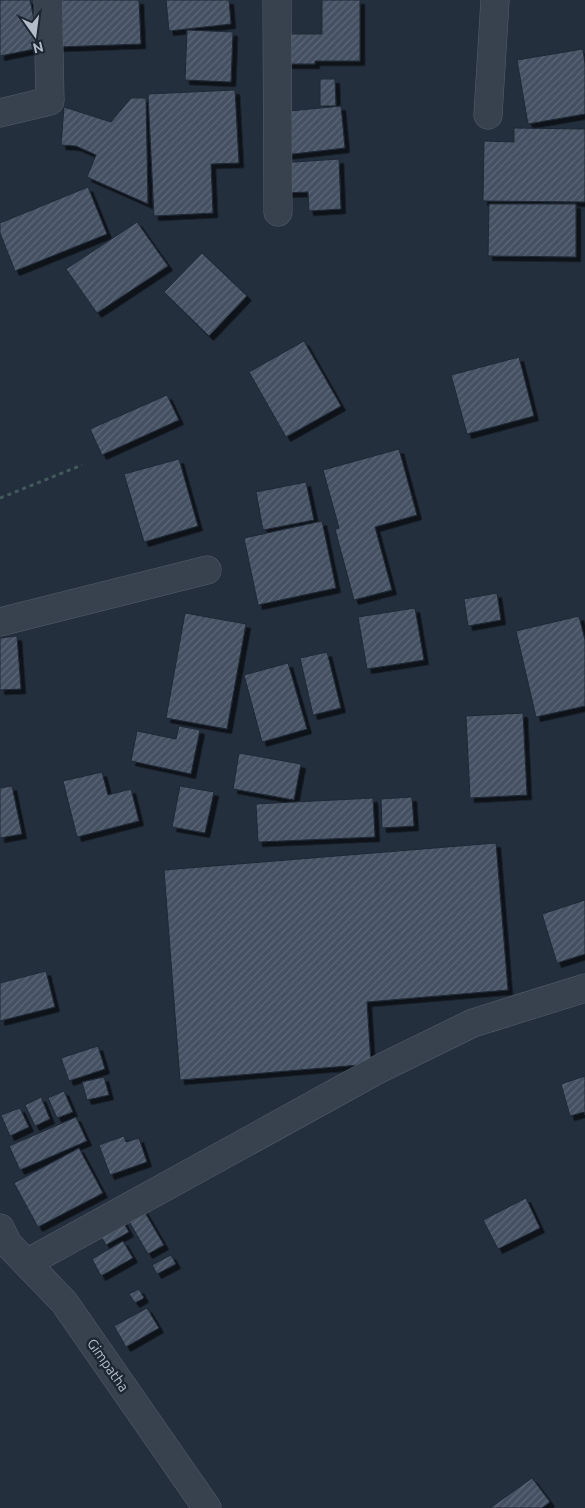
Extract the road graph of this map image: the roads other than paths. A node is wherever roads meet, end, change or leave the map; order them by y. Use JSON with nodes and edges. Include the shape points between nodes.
{"nodes":[{"id":1,"x":48,"y":0,"type":"edge"},
{"id":2,"x":277,"y":0,"type":"edge"},
{"id":3,"x":495,"y":0,"type":"edge"},
{"id":4,"x":0,"y":113,"type":"edge"},
{"id":5,"x":488,"y":115,"type":"dead end"},
{"id":6,"x":278,"y":212,"type":"dead end"},
{"id":7,"x":207,"y":570,"type":"dead end"},
{"id":8,"x":0,"y":622,"type":"edge"},
{"id":9,"x":585,"y":988,"type":"edge"},
{"id":10,"x":0,"y":1228,"type":"edge"},
{"id":11,"x":27,"y":1263,"type":"junction"},
{"id":12,"x":207,"y":1508,"type":"edge"}],
"edges":[{"from":1,"to":4,"type":"street","via":[[50,101]]},
{"from":2,"to":6,"type":"street"},
{"from":3,"to":5,"type":"street"},
{"from":7,"to":8,"type":"street"},
{"from":9,"to":11,"type":"street","via":[[473,1023],[385,1066]]},
{"from":10,"to":11,"type":"street","name":"Gimpatha","via":[[8,1244]]},
{"from":11,"to":12,"type":"street","name":"Gimpatha","via":[[64,1302]]}]}
